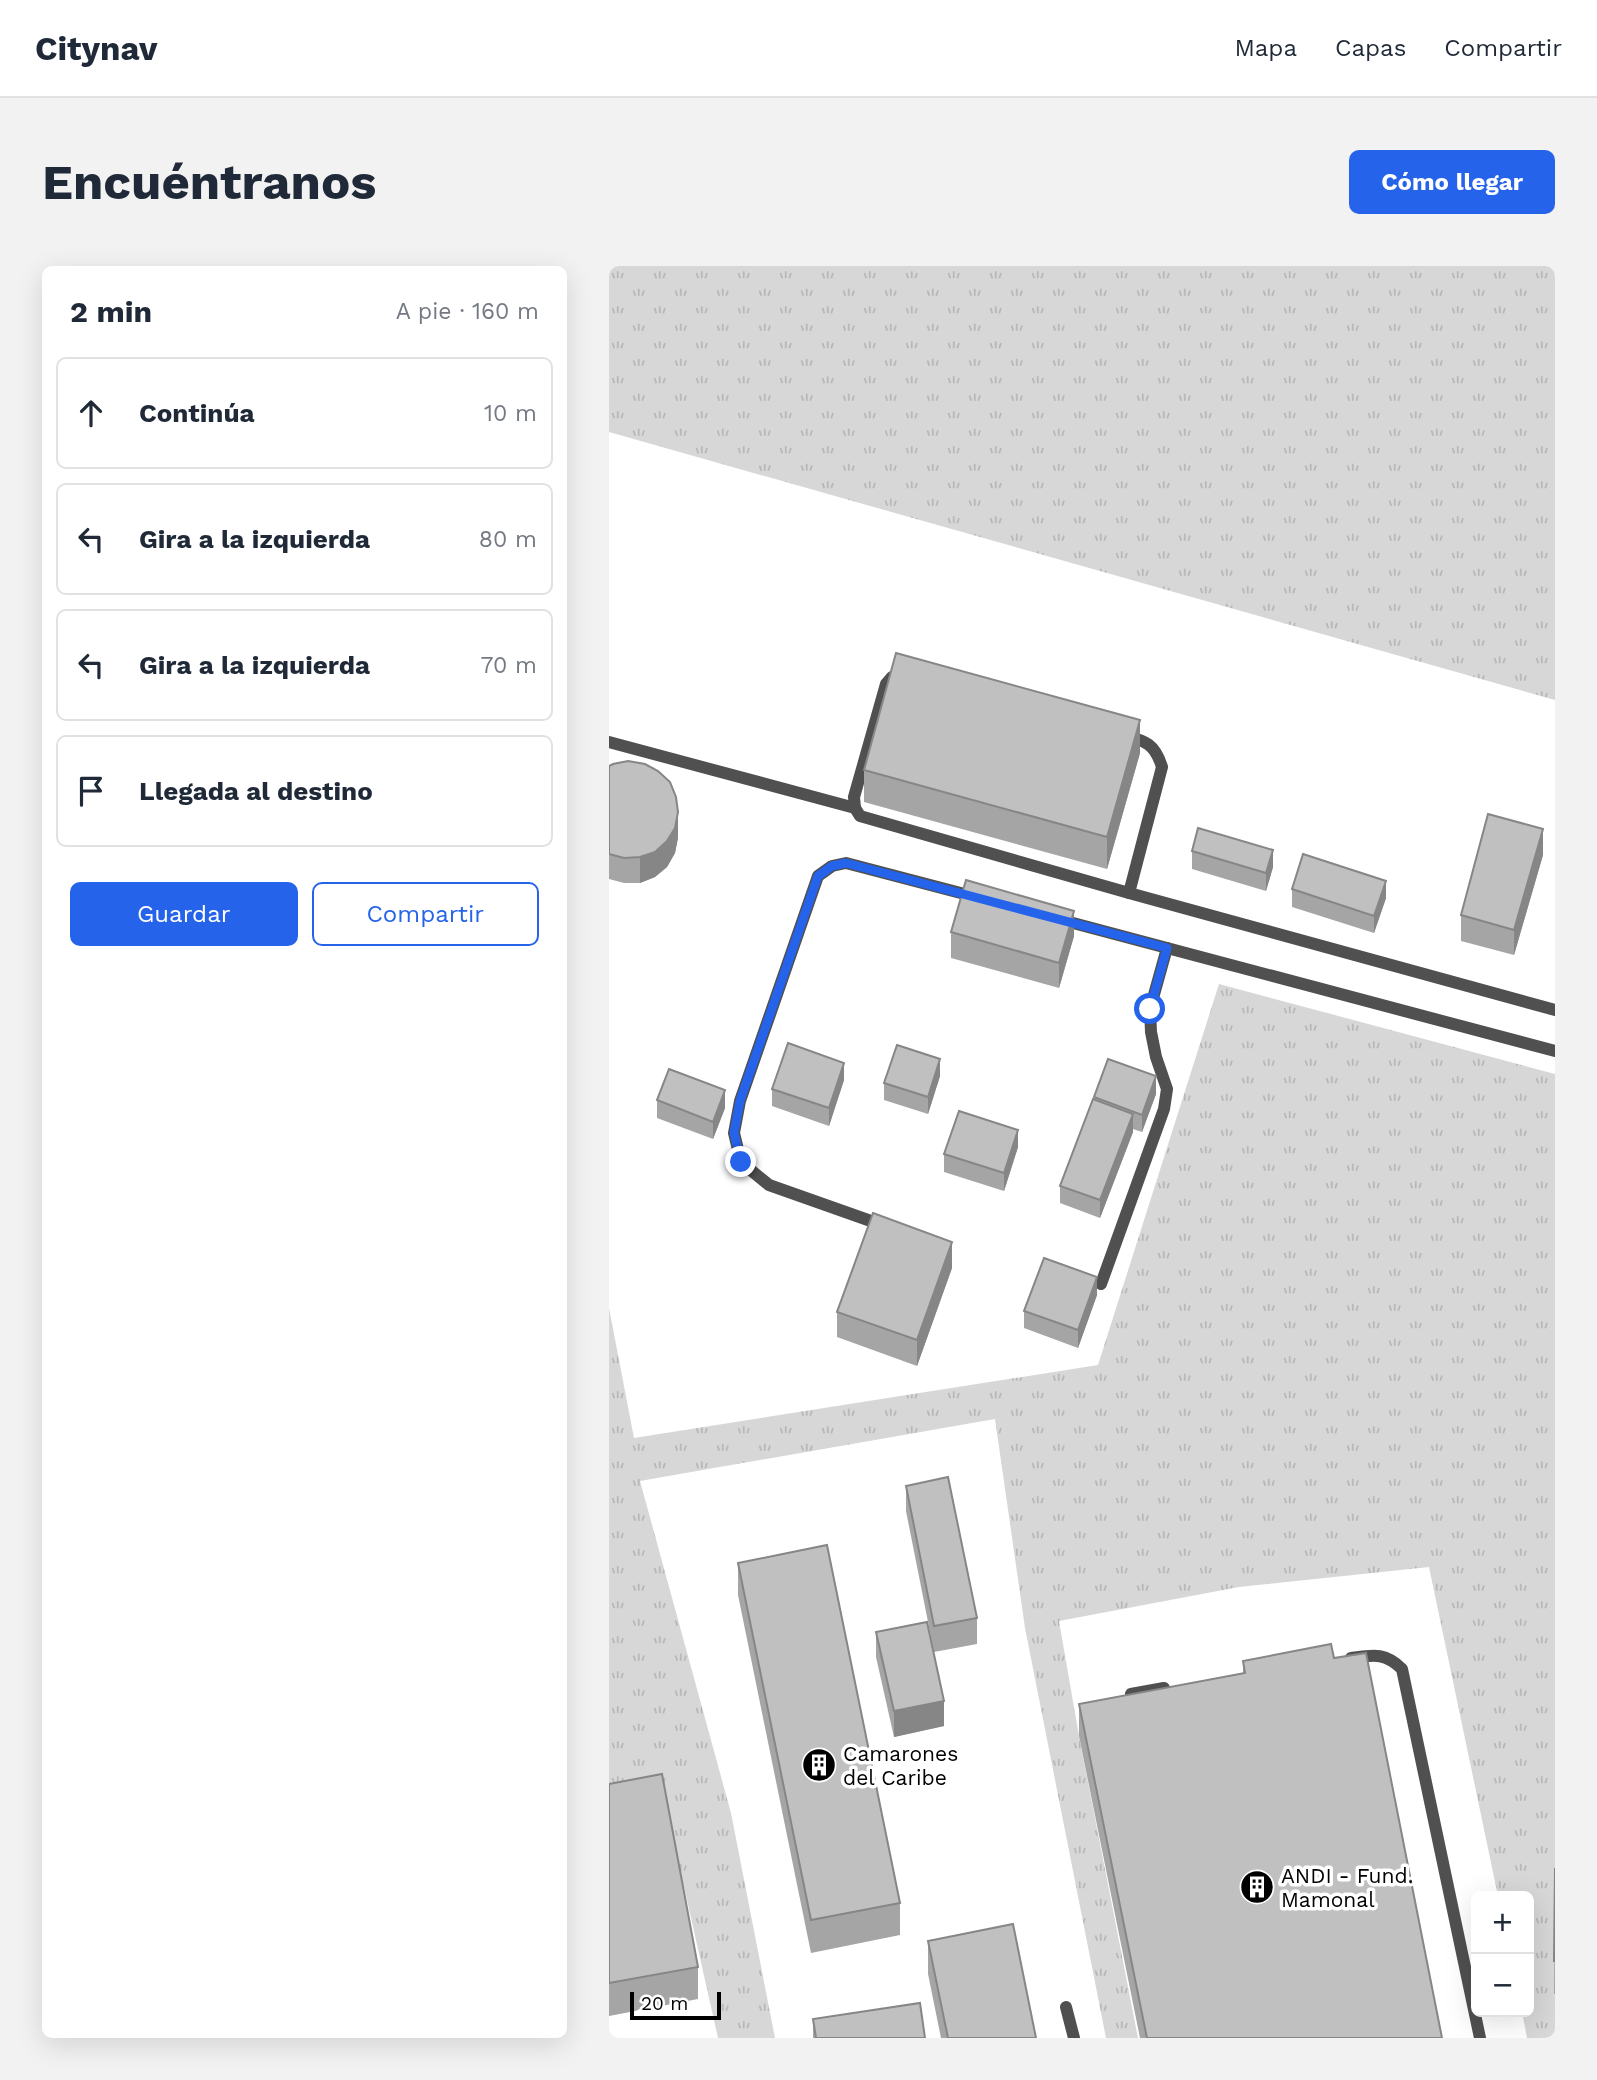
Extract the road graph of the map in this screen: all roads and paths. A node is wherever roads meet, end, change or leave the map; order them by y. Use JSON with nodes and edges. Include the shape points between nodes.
{"nodes":[{"id":1,"x":915,"y":677,"type":"edge"},
{"id":2,"x":1117,"y":733,"type":"edge"},
{"id":3,"x":609,"y":742,"type":"edge"},
{"id":4,"x":855,"y":808,"type":"junction"},
{"id":5,"x":1129,"y":893,"type":"junction"},
{"id":6,"x":993,"y":901,"type":"edge"},
{"id":7,"x":1046,"y":915,"type":"edge"},
{"id":8,"x":1167,"y":948,"type":"junction"},
{"id":9,"x":1555,"y":1010,"type":"edge"},
{"id":10,"x":1555,"y":1051,"type":"edge"},
{"id":11,"x":898,"y":1230,"type":"edge"},
{"id":12,"x":1101,"y":1284,"type":"dead end"},
{"id":13,"x":1333,"y":1661,"type":"edge"},
{"id":14,"x":1171,"y":1687,"type":"edge"},
{"id":15,"x":1131,"y":1694,"type":"edge"},
{"id":16,"x":1066,"y":2007,"type":"dead end"},
{"id":17,"x":1074,"y":2038,"type":"edge"},
{"id":18,"x":1480,"y":2038,"type":"edge"}],
"edges":[{"from":1,"to":4,"type":"lane","via":[[902,673],[886,684],[854,797]]},
{"from":2,"to":5,"type":"lane","via":[[1144,741],[1158,751],[1162,767]]},
{"from":3,"to":4,"type":"lane"},
{"from":4,"to":5,"type":"lane","via":[[860,816]]},
{"from":5,"to":9,"type":"lane"},
{"from":6,"to":11,"type":"lane","via":[[846,863],[818,876],[740,1101],[734,1133],[741,1162],[769,1185]]},
{"from":7,"to":8,"type":"lane"},
{"from":8,"to":10,"type":"lane"},
{"from":8,"to":12,"type":"lane","via":[[1150,1009],[1150,1032],[1167,1089],[1164,1109]]},
{"from":13,"to":18,"type":"lane","via":[[1374,1654],[1392,1659],[1402,1669]]},
{"from":14,"to":15,"type":"lane"},
{"from":16,"to":17,"type":"lane"}]}
